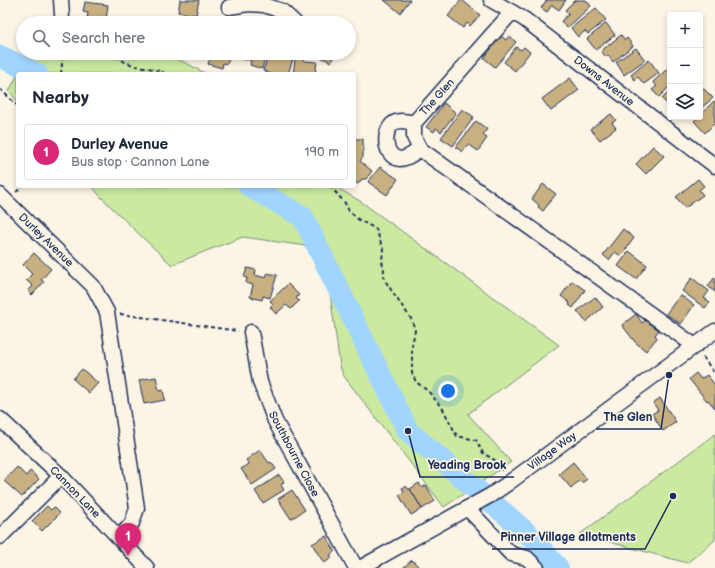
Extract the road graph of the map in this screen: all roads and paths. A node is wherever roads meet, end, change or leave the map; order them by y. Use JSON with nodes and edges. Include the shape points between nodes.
{"nodes":[{"id":1,"x":61,"y":0,"type":"edge"},
{"id":2,"x":491,"y":0,"type":"edge"},
{"id":3,"x":266,"y":2,"type":"edge"},
{"id":4,"x":229,"y":7,"type":"dead end"},
{"id":5,"x":512,"y":12,"type":"junction"},
{"id":6,"x":62,"y":15,"type":"dead end"},
{"id":7,"x":287,"y":16,"type":"edge"},
{"id":8,"x":62,"y":60,"type":"edge"},
{"id":9,"x":122,"y":60,"type":"edge"},
{"id":10,"x":61,"y":72,"type":"edge"},
{"id":11,"x":162,"y":72,"type":"edge"},
{"id":12,"x":0,"y":89,"type":"edge"},
{"id":13,"x":16,"y":104,"type":"edge"},
{"id":14,"x":414,"y":122,"type":"junction"},
{"id":15,"x":420,"y":150,"type":"junction"},
{"id":16,"x":715,"y":166,"type":"edge"},
{"id":17,"x":332,"y":188,"type":"edge"},
{"id":18,"x":0,"y":195,"type":"edge"},
{"id":19,"x":107,"y":312,"type":"junction"},
{"id":20,"x":250,"y":332,"type":"joint"},
{"id":21,"x":715,"y":332,"type":"edge"},
{"id":22,"x":695,"y":346,"type":"junction"},
{"id":23,"x":715,"y":374,"type":"edge"},
{"id":24,"x":0,"y":418,"type":"edge"},
{"id":25,"x":61,"y":476,"type":"junction"},
{"id":26,"x":503,"y":476,"type":"dead end"},
{"id":27,"x":467,"y":508,"type":"junction"},
{"id":28,"x":0,"y":537,"type":"edge"},
{"id":29,"x":119,"y":538,"type":"junction"},
{"id":30,"x":147,"y":568,"type":"edge"},
{"id":31,"x":356,"y":568,"type":"edge"},
{"id":32,"x":360,"y":568,"type":"edge"},
{"id":33,"x":537,"y":568,"type":"edge"}],
"edges":[{"from":1,"to":6,"type":"street"},
{"from":2,"to":5,"type":"street","name":"Downs Avenue"},
{"from":3,"to":4,"type":"street"},
{"from":3,"to":7,"type":"street"},
{"from":5,"to":14,"type":"street","name":"The Glen"},
{"from":5,"to":16,"type":"street","name":"Downs Avenue"},
{"from":8,"to":10,"type":"path"},
{"from":9,"to":11,"type":"path"},
{"from":12,"to":13,"type":"path"},
{"from":14,"to":15,"type":"street","name":"The Glen","via":[[414,137]]},
{"from":14,"to":15,"type":"street","via":[[394,122],[387,132],[386,145],[388,151],[399,159]]},
{"from":15,"to":22,"type":"street"},
{"from":17,"to":26,"type":"path","via":[[349,211],[376,229],[383,249],[383,274],[386,282],[412,320],[415,331],[412,345],[412,374],[416,382],[428,391],[443,409],[457,436],[476,440],[483,453],[501,464]]},
{"from":18,"to":19,"type":"street","name":"Durley Avenue","via":[[93,286]]},
{"from":19,"to":20,"type":"path"},
{"from":19,"to":29,"type":"street","name":"Durley Avenue","via":[[137,508],[132,523]]},
{"from":20,"to":31,"type":"street","name":"Southbourne Close","via":[[260,382],[275,421]]},
{"from":21,"to":22,"type":"street","name":"Village Way"},
{"from":22,"to":23,"type":"path"},
{"from":22,"to":27,"type":"street","name":"Village Way","via":[[507,484]]},
{"from":24,"to":25,"type":"street","name":"Cannon Lane"},
{"from":25,"to":28,"type":"street"},
{"from":25,"to":29,"type":"street","name":"Cannon Lane"},
{"from":27,"to":32,"type":"street","name":"Village Way"},
{"from":27,"to":33,"type":"street","via":[[511,554],[527,558]]},
{"from":29,"to":30,"type":"street","name":"Cannon Lane"}]}
